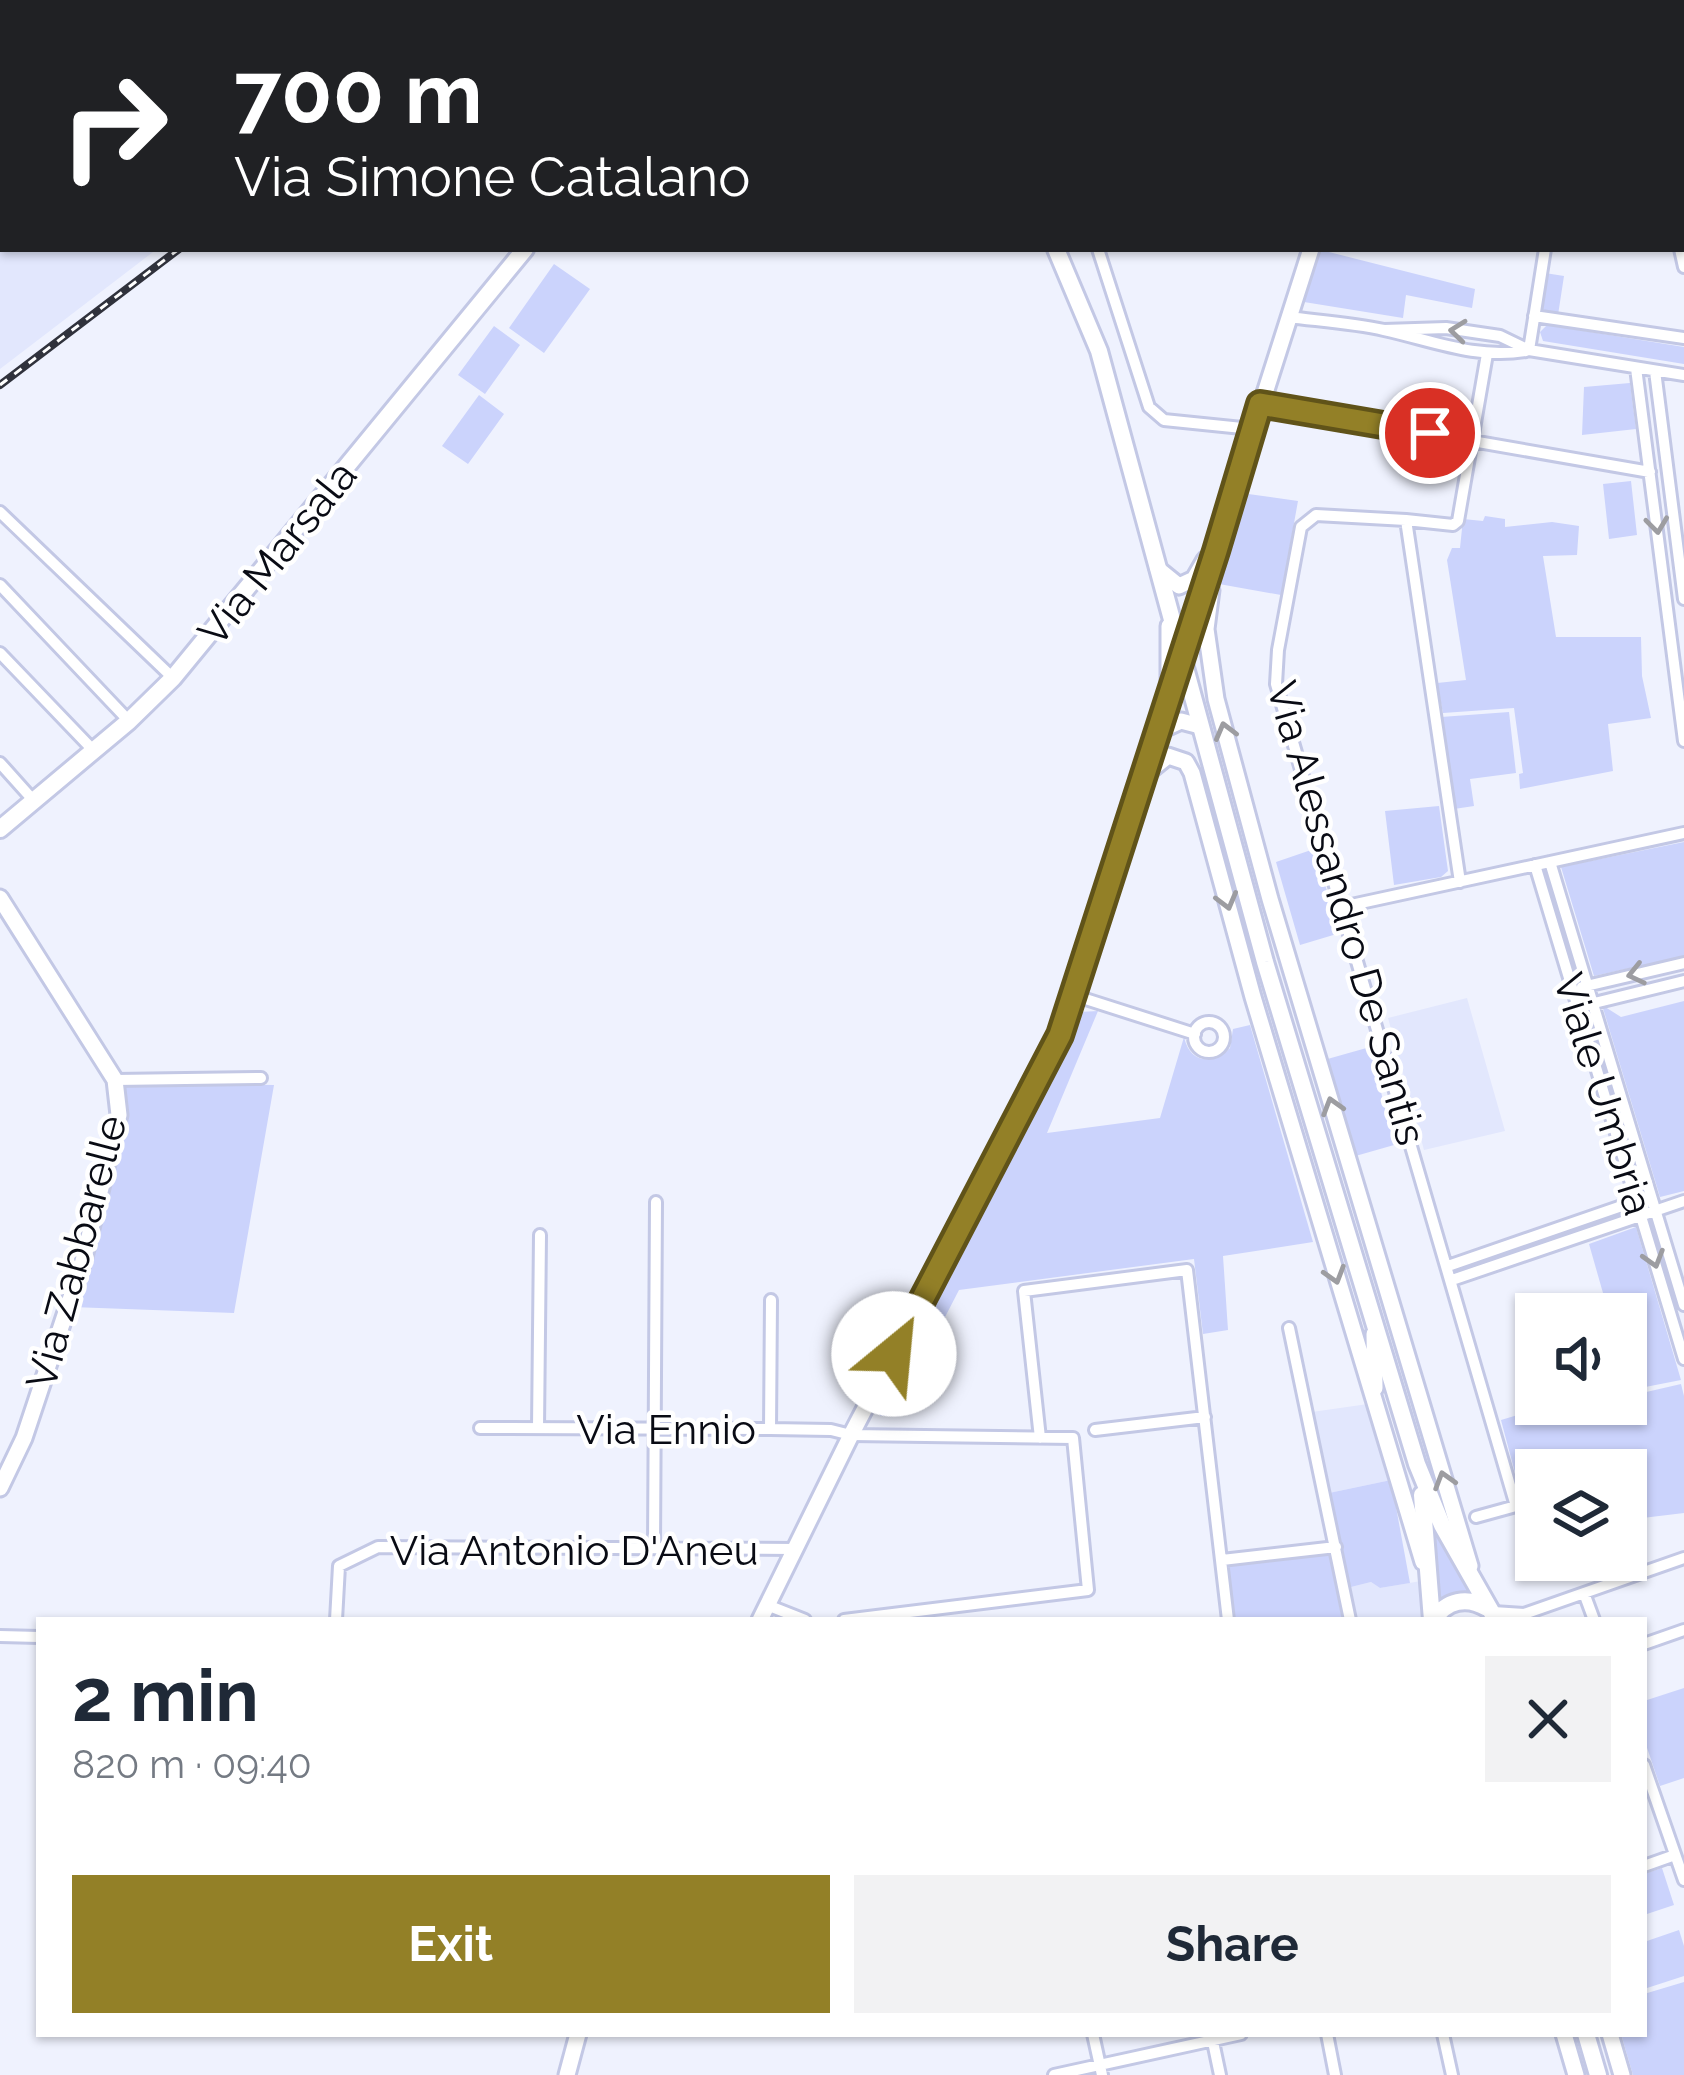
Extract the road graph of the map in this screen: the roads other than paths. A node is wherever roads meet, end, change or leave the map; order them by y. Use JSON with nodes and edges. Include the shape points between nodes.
{"nodes":[{"id":1,"x":523,"y":252,"type":"edge"},
{"id":2,"x":1057,"y":252,"type":"edge"},
{"id":3,"x":1100,"y":252,"type":"edge"},
{"id":4,"x":1310,"y":252,"type":"edge"},
{"id":5,"x":1545,"y":252,"type":"edge"},
{"id":6,"x":1288,"y":316,"type":"junction"},
{"id":7,"x":1534,"y":316,"type":"junction"},
{"id":8,"x":1384,"y":330,"type":"junction"},
{"id":9,"x":1684,"y":338,"type":"edge"},
{"id":10,"x":1529,"y":350,"type":"junction"},
{"id":11,"x":1487,"y":354,"type":"junction"},
{"id":12,"x":1636,"y":368,"type":"junction"},
{"id":13,"x":1655,"y":371,"type":"junction"},
{"id":14,"x":1684,"y":375,"type":"edge"},
{"id":15,"x":1260,"y":404,"type":"junction"},
{"id":16,"x":1252,"y":429,"type":"junction"},
{"id":17,"x":1472,"y":441,"type":"junction"},
{"id":18,"x":1650,"y":472,"type":"junction"},
{"id":19,"x":0,"y":512,"type":"edge"},
{"id":20,"x":1406,"y":520,"type":"junction"},
{"id":21,"x":1222,"y":525,"type":"junction"},
{"id":22,"x":1216,"y":551,"type":"junction"},
{"id":23,"x":1679,"y":561,"type":"junction"},
{"id":24,"x":1661,"y":563,"type":"junction"},
{"id":25,"x":1156,"y":566,"type":"junction"},
{"id":26,"x":0,"y":585,"type":"edge"},
{"id":27,"x":1202,"y":593,"type":"junction"},
{"id":28,"x":1164,"y":598,"type":"junction"},
{"id":29,"x":1684,"y":599,"type":"edge"},
{"id":30,"x":0,"y":653,"type":"edge"},
{"id":31,"x":1182,"y":659,"type":"junction"},
{"id":32,"x":172,"y":678,"type":"junction"},
{"id":33,"x":1165,"y":706,"type":"junction"},
{"id":34,"x":1682,"y":706,"type":"edge"},
{"id":35,"x":129,"y":721,"type":"junction"},
{"id":36,"x":1683,"y":722,"type":"edge"},
{"id":37,"x":1200,"y":726,"type":"junction"},
{"id":38,"x":1156,"y":732,"type":"junction"},
{"id":39,"x":1684,"y":741,"type":"edge"},
{"id":40,"x":94,"y":751,"type":"junction"},
{"id":41,"x":0,"y":764,"type":"edge"},
{"id":42,"x":1142,"y":779,"type":"junction"},
{"id":43,"x":34,"y":801,"type":"junction"},
{"id":44,"x":3,"y":820,"type":"edge"},
{"id":45,"x":1684,"y":833,"type":"edge"},
{"id":46,"x":1550,"y":862,"type":"junction"},
{"id":47,"x":1535,"y":865,"type":"junction"},
{"id":48,"x":1460,"y":881,"type":"junction"},
{"id":49,"x":0,"y":898,"type":"edge"},
{"id":50,"x":1270,"y":899,"type":"junction"},
{"id":51,"x":1342,"y":907,"type":"junction"},
{"id":52,"x":1265,"y":962,"type":"junction"},
{"id":53,"x":1684,"y":963,"type":"edge"},
{"id":54,"x":1684,"y":981,"type":"edge"},
{"id":55,"x":1588,"y":986,"type":"junction"},
{"id":56,"x":1572,"y":989,"type":"junction"},
{"id":57,"x":1073,"y":995,"type":"junction"},
{"id":58,"x":1593,"y":1003,"type":"junction"},
{"id":59,"x":1577,"y":1006,"type":"junction"},
{"id":60,"x":1195,"y":1034,"type":"dead end"},
{"id":61,"x":260,"y":1078,"type":"dead end"},
{"id":62,"x":115,"y":1079,"type":"junction"},
{"id":63,"x":1651,"y":1196,"type":"junction"},
{"id":64,"x":1636,"y":1201,"type":"junction"},
{"id":65,"x":656,"y":1202,"type":"dead end"},
{"id":66,"x":1684,"y":1202,"type":"edge"},
{"id":67,"x":1655,"y":1209,"type":"junction"},
{"id":68,"x":1640,"y":1214,"type":"junction"},
{"id":69,"x":1544,"y":1233,"type":"junction"},
{"id":70,"x":540,"y":1235,"type":"dead end"},
{"id":71,"x":1548,"y":1246,"type":"junction"},
{"id":72,"x":1448,"y":1266,"type":"junction"},
{"id":73,"x":1452,"y":1280,"type":"junction"},
{"id":74,"x":771,"y":1300,"type":"dead end"},
{"id":75,"x":1684,"y":1305,"type":"edge"},
{"id":76,"x":1678,"y":1320,"type":"edge"},
{"id":77,"x":1374,"y":1325,"type":"junction"},
{"id":78,"x":1289,"y":1328,"type":"dead end"},
{"id":79,"x":1684,"y":1359,"type":"edge"},
{"id":80,"x":1376,"y":1410,"type":"junction"},
{"id":81,"x":1204,"y":1417,"type":"junction"},
{"id":82,"x":480,"y":1428,"type":"dead end"},
{"id":83,"x":538,"y":1428,"type":"junction"},
{"id":84,"x":655,"y":1428,"type":"junction"},
{"id":85,"x":770,"y":1429,"type":"junction"},
{"id":86,"x":1095,"y":1430,"type":"dead end"},
{"id":87,"x":851,"y":1435,"type":"junction"},
{"id":88,"x":1040,"y":1438,"type":"junction"},
{"id":89,"x":1417,"y":1464,"type":"junction"},
{"id":90,"x":0,"y":1488,"type":"edge"},
{"id":91,"x":1476,"y":1517,"type":"dead end"},
{"id":92,"x":1336,"y":1547,"type":"junction"},
{"id":93,"x":654,"y":1548,"type":"junction"},
{"id":94,"x":795,"y":1550,"type":"junction"},
{"id":95,"x":1684,"y":1558,"type":"edge"},
{"id":96,"x":1222,"y":1560,"type":"junction"},
{"id":97,"x":1432,"y":1592,"type":"junction"},
{"id":98,"x":1478,"y":1592,"type":"junction"},
{"id":99,"x":1584,"y":1593,"type":"junction"},
{"id":100,"x":1544,"y":1608,"type":"junction"},
{"id":101,"x":764,"y":1612,"type":"edge"},
{"id":102,"x":1491,"y":1614,"type":"edge"},
{"id":103,"x":336,"y":1617,"type":"edge"},
{"id":104,"x":868,"y":1617,"type":"edge"},
{"id":105,"x":1228,"y":1617,"type":"edge"},
{"id":106,"x":1349,"y":1617,"type":"edge"},
{"id":107,"x":1433,"y":1617,"type":"edge"},
{"id":108,"x":1436,"y":1617,"type":"edge"},
{"id":109,"x":1530,"y":1617,"type":"edge"},
{"id":110,"x":1593,"y":1617,"type":"edge"},
{"id":111,"x":1684,"y":1630,"type":"edge"},
{"id":112,"x":0,"y":1636,"type":"edge"},
{"id":113,"x":36,"y":1637,"type":"edge"},
{"id":114,"x":1647,"y":1643,"type":"edge"},
{"id":115,"x":1647,"y":1773,"type":"edge"},
{"id":116,"x":1676,"y":1855,"type":"junction"},
{"id":117,"x":1647,"y":1865,"type":"edge"},
{"id":118,"x":1684,"y":1880,"type":"edge"},
{"id":119,"x":577,"y":2037,"type":"edge"},
{"id":120,"x":1094,"y":2037,"type":"edge"},
{"id":121,"x":1212,"y":2037,"type":"edge"},
{"id":122,"x":1328,"y":2037,"type":"edge"},
{"id":123,"x":1444,"y":2037,"type":"edge"},
{"id":124,"x":1565,"y":2037,"type":"edge"},
{"id":125,"x":1587,"y":2037,"type":"edge"},
{"id":126,"x":1611,"y":2037,"type":"edge"},
{"id":127,"x":1101,"y":2070,"type":"edge"},
{"id":128,"x":567,"y":2075,"type":"edge"},
{"id":129,"x":1054,"y":2075,"type":"edge"},
{"id":130,"x":1220,"y":2075,"type":"edge"},
{"id":131,"x":1335,"y":2075,"type":"edge"},
{"id":132,"x":1452,"y":2075,"type":"edge"},
{"id":133,"x":1576,"y":2075,"type":"edge"},
{"id":134,"x":1598,"y":2075,"type":"edge"},
{"id":135,"x":1622,"y":2075,"type":"edge"}],
"edges":[{"from":1,"to":32,"type":"main road","name":"Via Marsala"},
{"from":2,"to":25,"type":"main road","via":[[1099,351]]},
{"from":3,"to":16,"type":"street","via":[[1155,415]]},
{"from":4,"to":6,"type":"street"},
{"from":5,"to":7,"type":"street"},
{"from":6,"to":8,"type":"street"},
{"from":6,"to":15,"type":"street"},
{"from":7,"to":9,"type":"street"},
{"from":7,"to":10,"type":"street"},
{"from":10,"to":8,"type":"street","one_way":true,"via":[[1500,336],[1446,328]]},
{"from":8,"to":11,"type":"street"},
{"from":10,"to":11,"type":"street"},
{"from":10,"to":12,"type":"street"},
{"from":11,"to":17,"type":"street"},
{"from":12,"to":13,"type":"street"},
{"from":12,"to":18,"type":"street"},
{"from":13,"to":14,"type":"street"},
{"from":13,"to":23,"type":"street"},
{"from":15,"to":16,"type":"street"},
{"from":15,"to":17,"type":"street"},
{"from":16,"to":21,"type":"street"},
{"from":17,"to":18,"type":"street"},
{"from":17,"to":20,"type":"street","via":[[1458,521]]},
{"from":18,"to":24,"type":"street","one_way":true},
{"from":19,"to":32,"type":"street"},
{"from":20,"to":48,"type":"street"},
{"from":20,"to":51,"type":"street","name":"Via Alessandro De Santis","via":[[1327,513],[1307,520],[1278,650],[1276,684]]},
{"from":21,"to":22,"type":"street"},
{"from":21,"to":25,"type":"street","via":[[1189,583],[1172,583]]},
{"from":22,"to":27,"type":"street"},
{"from":50,"to":22,"type":"street","one_way":true,"via":[[1208,663]]},
{"from":23,"to":24,"type":"street"},
{"from":23,"to":29,"type":"street"},
{"from":24,"to":34,"type":"street"},
{"from":25,"to":28,"type":"main road"},
{"from":26,"to":35,"type":"street"},
{"from":27,"to":28,"type":"street"},
{"from":27,"to":31,"type":"street"},
{"from":28,"to":31,"type":"main road"},
{"from":28,"to":33,"type":"street"},
{"from":30,"to":40,"type":"street"},
{"from":31,"to":33,"type":"street"},
{"from":31,"to":37,"type":"main road"},
{"from":32,"to":35,"type":"main road","name":"Via Marsala"},
{"from":33,"to":38,"type":"street"},
{"from":34,"to":36,"type":"street"},
{"from":35,"to":40,"type":"main road","name":"Via Marsala"},
{"from":36,"to":39,"type":"street"},
{"from":37,"to":38,"type":"street","via":[[1181,721]]},
{"from":37,"to":52,"type":"main road"},
{"from":38,"to":42,"type":"street"},
{"from":40,"to":43,"type":"main road","name":"Via Marsala"},
{"from":41,"to":43,"type":"street"},
{"from":42,"to":57,"type":"street"},
{"from":42,"to":80,"type":"street","one_way":true,"via":[[1168,756],[1186,761],[1192,773]]},
{"from":43,"to":44,"type":"main road","name":"Via Marsala"},
{"from":45,"to":46,"type":"street"},
{"from":46,"to":47,"type":"street"},
{"from":46,"to":55,"type":"street","name":"Viale Umbria"},
{"from":47,"to":48,"type":"street"},
{"from":47,"to":56,"type":"street","name":"Viale Umbria"},
{"from":48,"to":51,"type":"street"},
{"from":49,"to":62,"type":"street","name":"Via Zabbarelle"},
{"from":50,"to":52,"type":"street"},
{"from":98,"to":50,"type":"street","one_way":true},
{"from":51,"to":72,"type":"street","name":"Via Alessandro De Santis"},
{"from":52,"to":77,"type":"main road"},
{"from":53,"to":55,"type":"street","one_way":true},
{"from":54,"to":58,"type":"street"},
{"from":55,"to":56,"type":"street"},
{"from":55,"to":58,"type":"street","name":"Viale Umbria"},
{"from":56,"to":59,"type":"street","name":"Viale Umbria"},
{"from":57,"to":60,"type":"street"},
{"from":57,"to":87,"type":"street","via":[[1046,1068]]},
{"from":58,"to":59,"type":"street"},
{"from":58,"to":63,"type":"street","name":"Viale Umbria"},
{"from":59,"to":64,"type":"street","name":"Viale Umbria"},
{"from":61,"to":62,"type":"street"},
{"from":62,"to":90,"type":"street","name":"Via Zabbarelle","via":[[119,1114],[83,1261]]},
{"from":63,"to":64,"type":"street"},
{"from":63,"to":67,"type":"street","name":"Viale Umbria"},
{"from":64,"to":68,"type":"street","name":"Viale Umbria"},
{"from":64,"to":69,"type":"street"},
{"from":65,"to":84,"type":"street"},
{"from":66,"to":67,"type":"street"},
{"from":67,"to":68,"type":"street"},
{"from":67,"to":75,"type":"street","name":"Viale Umbria"},
{"from":68,"to":71,"type":"street"},
{"from":68,"to":76,"type":"street","name":"Viale Umbria","one_way":true},
{"from":69,"to":71,"type":"street"},
{"from":69,"to":72,"type":"street"},
{"from":70,"to":83,"type":"street"},
{"from":71,"to":73,"type":"street"},
{"from":72,"to":73,"type":"street","name":"Via Alessandro De Santis"},
{"from":73,"to":91,"type":"street","name":"Via Alessandro De Santis","via":[[1516,1506]]},
{"from":74,"to":85,"type":"street"},
{"from":76,"to":79,"type":"street","name":"Viale Umbria"},
{"from":77,"to":80,"type":"street"},
{"from":77,"to":89,"type":"main road"},
{"from":78,"to":92,"type":"street"},
{"from":80,"to":97,"type":"street"},
{"from":81,"to":86,"type":"street"},
{"from":81,"to":88,"type":"street","via":[[1187,1270],[1024,1291]]},
{"from":81,"to":96,"type":"street"},
{"from":82,"to":83,"type":"street","name":"Via Ennio"},
{"from":83,"to":84,"type":"street","name":"Via Ennio"},
{"from":84,"to":85,"type":"street","name":"Via Ennio"},
{"from":84,"to":93,"type":"street"},
{"from":85,"to":87,"type":"street","name":"Via Ennio"},
{"from":87,"to":88,"type":"street","name":"Via Ennio"},
{"from":87,"to":94,"type":"street"},
{"from":88,"to":104,"type":"street","name":"Via Ennio","via":[[1072,1438],[1088,1590]]},
{"from":89,"to":97,"type":"main road"},
{"from":89,"to":98,"type":"main road"},
{"from":92,"to":96,"type":"street"},
{"from":92,"to":106,"type":"street"},
{"from":93,"to":94,"type":"street","name":"Via Antonio D'Aneu"},
{"from":93,"to":103,"type":"street","name":"Via Antonio D'Aneu","via":[[378,1546],[339,1566]]},
{"from":94,"to":101,"type":"street"},
{"from":95,"to":99,"type":"street"},
{"from":96,"to":105,"type":"street"},
{"from":97,"to":107,"type":"main road"},
{"from":98,"to":102,"type":"main road"},
{"from":99,"to":100,"type":"street"},
{"from":99,"to":110,"type":"street"},
{"from":100,"to":102,"type":"street"},
{"from":100,"to":109,"type":"street"},
{"from":102,"to":108,"type":"main road","via":[[1468,1600]]},
{"from":111,"to":114,"type":"street"},
{"from":112,"to":113,"type":"street"},
{"from":115,"to":116,"type":"street"},
{"from":116,"to":117,"type":"street"},
{"from":116,"to":118,"type":"street"},
{"from":119,"to":128,"type":"street"},
{"from":120,"to":127,"type":"street"},
{"from":121,"to":127,"type":"street"},
{"from":121,"to":130,"type":"street"},
{"from":122,"to":131,"type":"street"},
{"from":123,"to":132,"type":"street"},
{"from":124,"to":133,"type":"street"},
{"from":125,"to":134,"type":"main road"},
{"from":126,"to":135,"type":"street"},
{"from":127,"to":129,"type":"street"}]}
